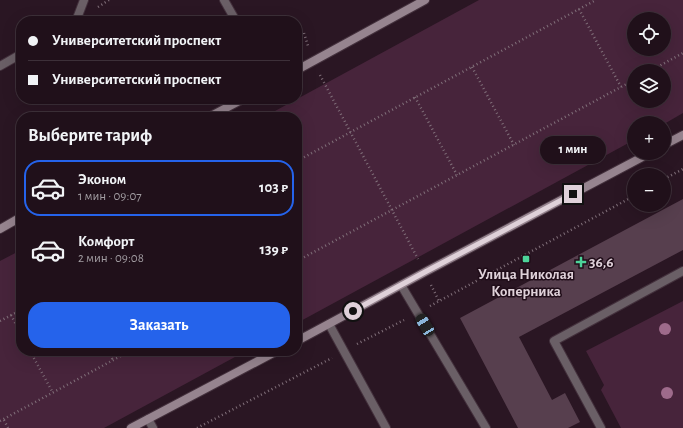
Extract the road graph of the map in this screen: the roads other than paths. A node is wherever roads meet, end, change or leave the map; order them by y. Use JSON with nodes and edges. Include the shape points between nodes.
{"nodes":[{"id":1,"x":84,"y":0,"type":"edge"},
{"id":2,"x":224,"y":0,"type":"edge"},
{"id":3,"x":425,"y":0,"type":"edge"},
{"id":4,"x":78,"y":16,"type":"edge"},
{"id":5,"x":233,"y":16,"type":"edge"},
{"id":6,"x":16,"y":57,"type":"edge"},
{"id":7,"x":0,"y":66,"type":"edge"},
{"id":8,"x":302,"y":68,"type":"edge"},
{"id":9,"x":234,"y":104,"type":"edge"},
{"id":10,"x":218,"y":112,"type":"edge"},
{"id":11,"x":683,"y":135,"type":"edge"},
{"id":12,"x":671,"y":142,"type":"edge"},
{"id":13,"x":637,"y":160,"type":"edge"},
{"id":14,"x":16,"y":220,"type":"edge"},
{"id":15,"x":0,"y":228,"type":"edge"},
{"id":16,"x":683,"y":271,"type":"edge"},
{"id":17,"x":401,"y":285,"type":"junction"},
{"id":18,"x":329,"y":324,"type":"junction"},
{"id":19,"x":302,"y":338,"type":"edge"},
{"id":20,"x":268,"y":356,"type":"edge"},
{"id":21,"x":148,"y":419,"type":"junction"},
{"id":22,"x":131,"y":428,"type":"edge"},
{"id":23,"x":153,"y":428,"type":"edge"},
{"id":24,"x":386,"y":428,"type":"edge"},
{"id":25,"x":486,"y":428,"type":"edge"},
{"id":26,"x":601,"y":428,"type":"edge"}],
"edges":[{"from":1,"to":4,"type":"lane"},
{"from":2,"to":5,"type":"lane"},
{"from":3,"to":8,"type":"main road"},
{"from":6,"to":7,"type":"lane"},
{"from":9,"to":10,"type":"main road"},
{"from":11,"to":12,"type":"main road"},
{"from":13,"to":17,"type":"main road"},
{"from":14,"to":15,"type":"main road"},
{"from":16,"to":26,"type":"lane","via":[[554,341]]},
{"from":17,"to":18,"type":"main road"},
{"from":17,"to":25,"type":"lane"},
{"from":18,"to":19,"type":"main road"},
{"from":18,"to":24,"type":"lane"},
{"from":20,"to":21,"type":"main road"},
{"from":21,"to":22,"type":"main road"},
{"from":21,"to":23,"type":"lane"}]}
